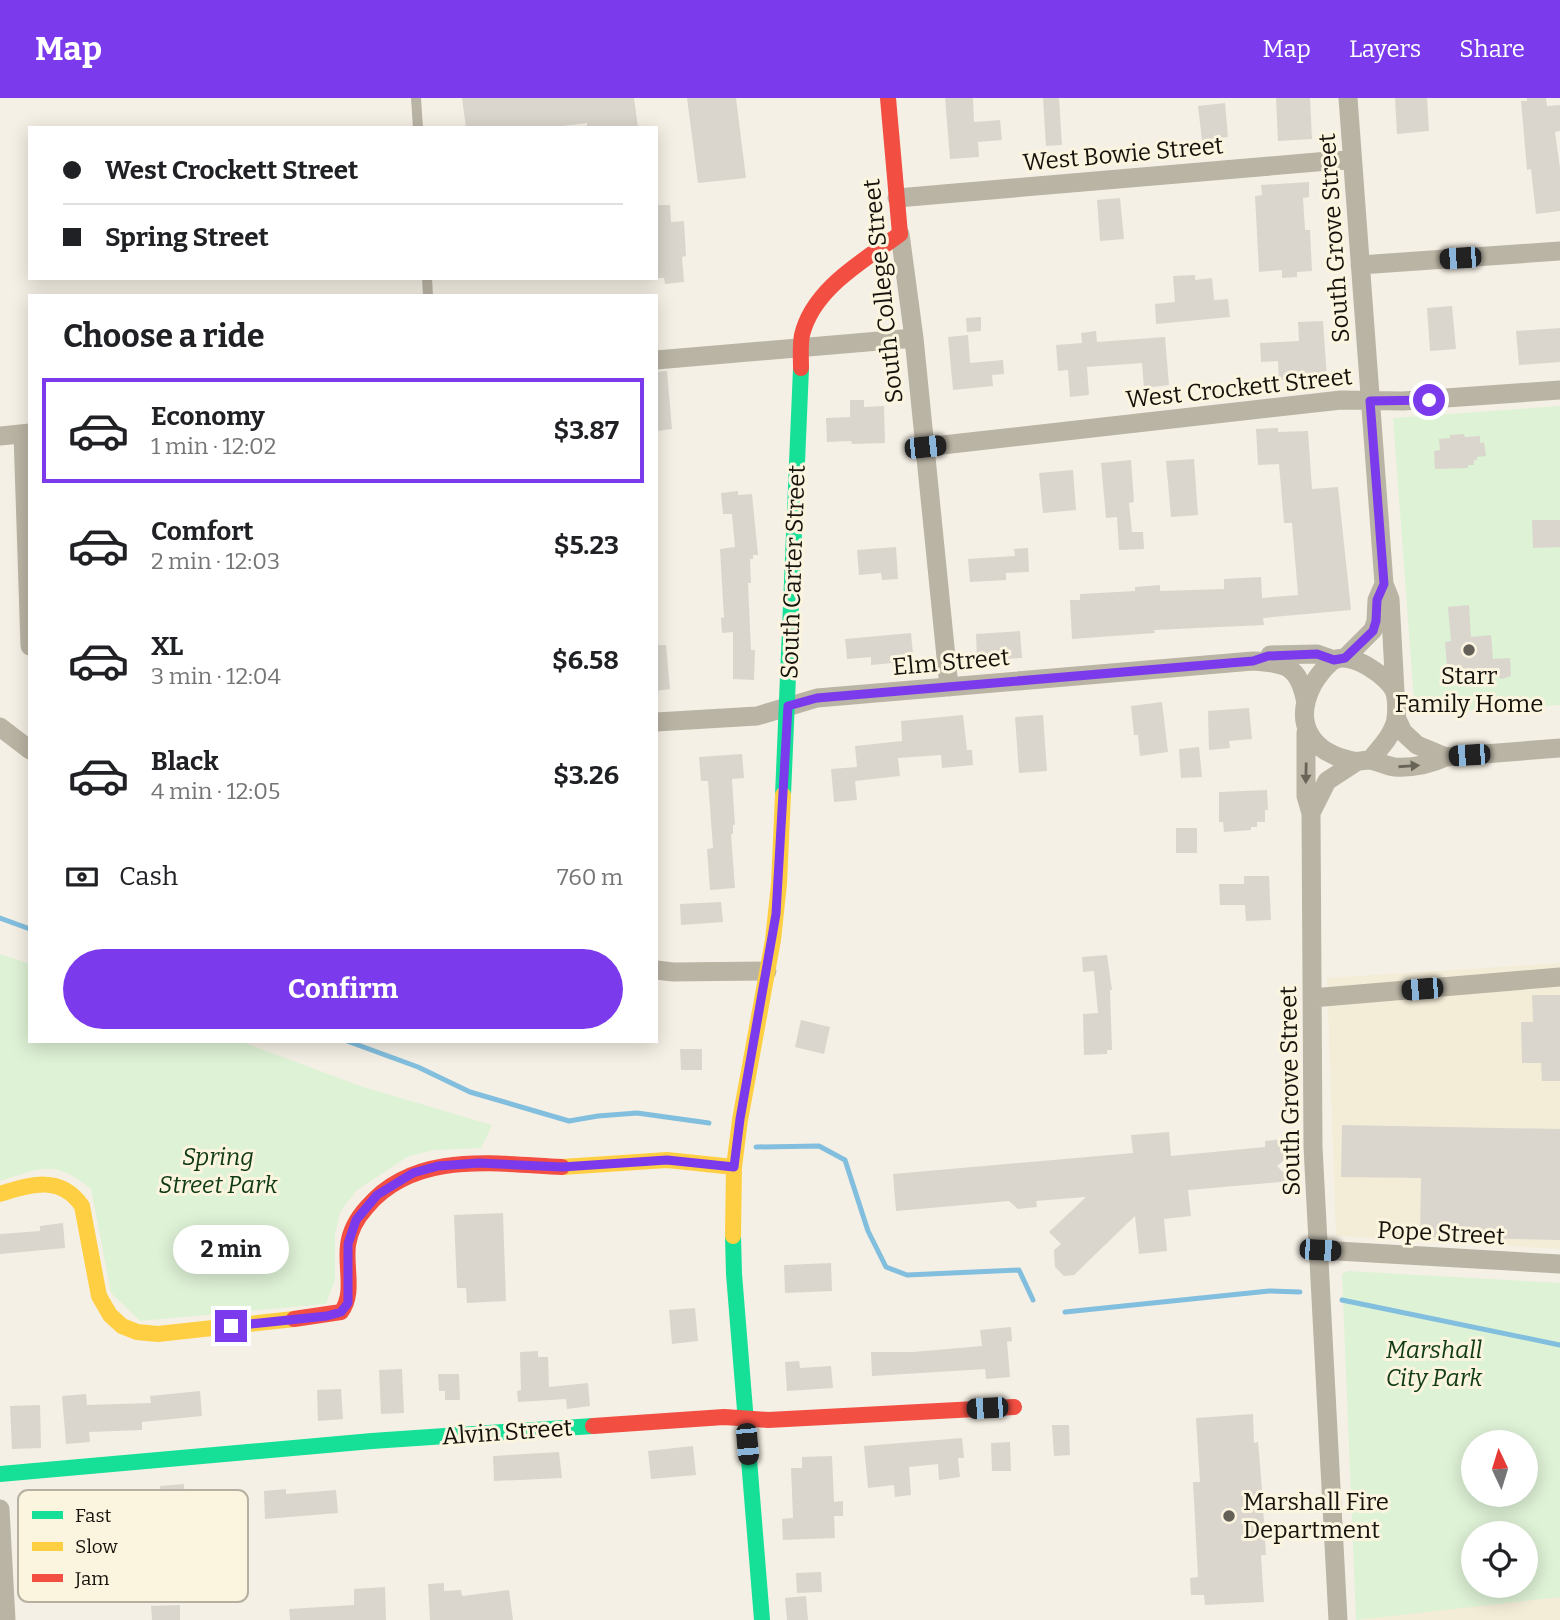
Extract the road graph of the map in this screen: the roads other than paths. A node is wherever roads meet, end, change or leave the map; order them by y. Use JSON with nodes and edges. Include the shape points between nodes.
{"nodes":[{"id":1,"x":416,"y":98,"type":"edge"},
{"id":2,"x":888,"y":98,"type":"edge"},
{"id":3,"x":1348,"y":98,"type":"edge"},
{"id":4,"x":418,"y":126,"type":"edge"},
{"id":5,"x":1352,"y":159,"type":"junction"},
{"id":6,"x":897,"y":198,"type":"junction"},
{"id":7,"x":900,"y":234,"type":"junction"},
{"id":8,"x":1560,"y":251,"type":"edge"},
{"id":9,"x":1360,"y":265,"type":"junction"},
{"id":10,"x":914,"y":338,"type":"junction"},
{"id":11,"x":802,"y":348,"type":"junction"},
{"id":12,"x":658,"y":359,"type":"edge"},
{"id":13,"x":1560,"y":390,"type":"edge"},
{"id":14,"x":1370,"y":401,"type":"junction"},
{"id":15,"x":26,"y":433,"type":"edge"},
{"id":16,"x":0,"y":436,"type":"edge"},
{"id":17,"x":925,"y":447,"type":"junction"},
{"id":18,"x":28,"y":540,"type":"edge"},
{"id":19,"x":1384,"y":584,"type":"junction"},
{"id":20,"x":1339,"y":659,"type":"junction"},
{"id":21,"x":1253,"y":661,"type":"junction"},
{"id":22,"x":949,"y":687,"type":"junction"},
{"id":23,"x":1395,"y":692,"type":"junction"},
{"id":24,"x":1306,"y":703,"type":"junction"},
{"id":25,"x":788,"y":706,"type":"junction"},
{"id":26,"x":1396,"y":718,"type":"junction"},
{"id":27,"x":658,"y":722,"type":"edge"},
{"id":28,"x":0,"y":727,"type":"edge"},
{"id":29,"x":1306,"y":732,"type":"junction"},
{"id":30,"x":28,"y":748,"type":"edge"},
{"id":31,"x":1560,"y":748,"type":"edge"},
{"id":32,"x":1446,"y":757,"type":"junction"},
{"id":33,"x":1363,"y":761,"type":"junction"},
{"id":34,"x":1311,"y":813,"type":"junction"},
{"id":35,"x":658,"y":970,"type":"edge"},
{"id":36,"x":767,"y":971,"type":"junction"},
{"id":37,"x":1560,"y":977,"type":"edge"},
{"id":38,"x":1312,"y":998,"type":"junction"},
{"id":39,"x":734,"y":1167,"type":"junction"},
{"id":40,"x":0,"y":1194,"type":"edge"},
{"id":41,"x":1320,"y":1250,"type":"junction"},
{"id":42,"x":1560,"y":1264,"type":"edge"},
{"id":43,"x":1014,"y":1407,"type":"dead end"},
{"id":44,"x":744,"y":1419,"type":"junction"},
{"id":45,"x":0,"y":1474,"type":"edge"},
{"id":46,"x":0,"y":1509,"type":"edge"},
{"id":47,"x":6,"y":1620,"type":"edge"},
{"id":48,"x":762,"y":1620,"type":"edge"},
{"id":49,"x":1338,"y":1620,"type":"edge"}],
"edges":[{"from":1,"to":4,"type":"lane"},
{"from":2,"to":6,"type":"street","name":"South College Street"},
{"from":3,"to":5,"type":"street","name":"South Grove Street"},
{"from":5,"to":6,"type":"street","name":"West Bowie Street"},
{"from":5,"to":9,"type":"street","name":"South Grove Street"},
{"from":6,"to":7,"type":"street","name":"South College Street"},
{"from":7,"to":10,"type":"street","name":"South College Street"},
{"from":7,"to":11,"type":"street","name":"South Carter Street","via":[[824,295],[805,325]]},
{"from":8,"to":9,"type":"street"},
{"from":9,"to":14,"type":"street","name":"South Grove Street"},
{"from":10,"to":11,"type":"street"},
{"from":10,"to":17,"type":"street","name":"South College Street"},
{"from":11,"to":12,"type":"street"},
{"from":11,"to":25,"type":"street","name":"South Carter Street"},
{"from":13,"to":14,"type":"street","name":"West Crockett Street"},
{"from":14,"to":17,"type":"street","name":"West Crockett Street","via":[[1341,400]]},
{"from":14,"to":19,"type":"street","name":"South Grove Street"},
{"from":15,"to":16,"type":"street"},
{"from":15,"to":18,"type":"street"},
{"from":17,"to":22,"type":"street","name":"South College Street"},
{"from":19,"to":20,"type":"street","name":"South Grove Street","via":[[1373,631]]},
{"from":19,"to":23,"type":"street","name":"South Grove Street","via":[[1390,599]]},
{"from":20,"to":21,"type":"street","name":"Elm Street","via":[[1317,654]]},
{"from":20,"to":23,"type":"street","via":[[1372,669]]},
{"from":20,"to":24,"type":"street","via":[[1315,680]]},
{"from":21,"to":22,"type":"street","name":"Elm Street"},
{"from":21,"to":24,"type":"street","name":"Elm Street","via":[[1274,662],[1293,670]]},
{"from":22,"to":25,"type":"street","name":"Elm Street","via":[[817,698]]},
{"from":23,"to":26,"type":"street"},
{"from":24,"to":29,"type":"street"},
{"from":25,"to":27,"type":"street","name":"Elm Street","via":[[757,716]]},
{"from":25,"to":36,"type":"street","name":"South Carter Street","via":[[778,894]]},
{"from":26,"to":32,"type":"street","via":[[1418,744]]},
{"from":26,"to":33,"type":"street","via":[[1387,740]]},
{"from":28,"to":30,"type":"street"},
{"from":29,"to":33,"type":"street","via":[[1326,751]]},
{"from":29,"to":34,"type":"street","name":"South Grove Street","one_way":true,"via":[[1306,796]]},
{"from":31,"to":32,"type":"street"},
{"from":33,"to":32,"type":"street","one_way":true,"via":[[1395,767],[1430,765]]},
{"from":33,"to":34,"type":"street","name":"South Grove Street","via":[[1327,781]]},
{"from":34,"to":38,"type":"street","name":"South Grove Street"},
{"from":35,"to":36,"type":"street"},
{"from":36,"to":39,"type":"street","name":"South Carter Street"},
{"from":37,"to":38,"type":"street"},
{"from":38,"to":41,"type":"street","name":"South Grove Street","via":[[1313,1147]]},
{"from":39,"to":40,"type":"street","via":[[660,1160],[562,1167],[466,1163],[424,1170],[377,1195],[356,1220],[348,1244],[348,1303],[341,1312],[158,1334],[127,1331],[106,1310],[77,1196],[66,1189],[36,1184]]},
{"from":39,"to":44,"type":"street","name":"South Carter Street","via":[[734,1274]]},
{"from":41,"to":42,"type":"street","name":"Pope Street"},
{"from":41,"to":49,"type":"street","name":"South Grove Street"},
{"from":43,"to":44,"type":"street","name":"Alvin Street"},
{"from":44,"to":45,"type":"street","name":"Alvin Street","via":[[372,1441]]},
{"from":44,"to":48,"type":"street","name":"South Carter Street"},
{"from":46,"to":47,"type":"street"}]}
